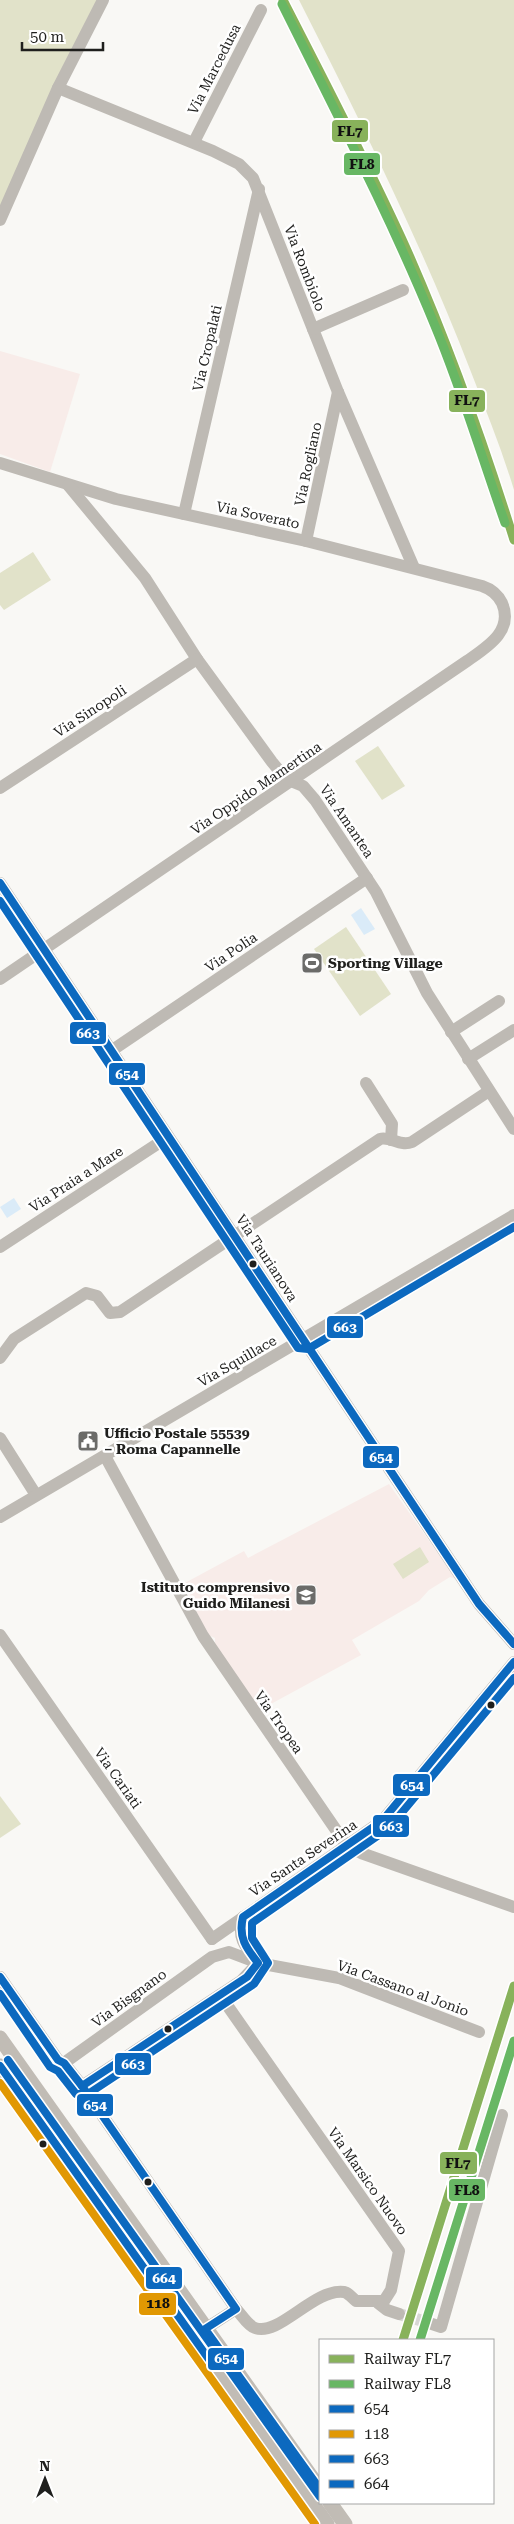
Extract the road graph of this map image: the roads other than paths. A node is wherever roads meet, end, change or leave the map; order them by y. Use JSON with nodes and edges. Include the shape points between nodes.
{"nodes":[{"id":1,"x":103,"y":0,"type":"edge"},
{"id":2,"x":261,"y":10,"type":"dead end"},
{"id":3,"x":58,"y":88,"type":"junction"},
{"id":4,"x":194,"y":142,"type":"junction"},
{"id":5,"x":259,"y":189,"type":"junction"},
{"id":6,"x":0,"y":220,"type":"edge"},
{"id":7,"x":403,"y":290,"type":"dead end"},
{"id":8,"x":313,"y":329,"type":"junction"},
{"id":9,"x":338,"y":392,"type":"junction"},
{"id":10,"x":0,"y":463,"type":"edge"},
{"id":11,"x":68,"y":485,"type":"junction"},
{"id":12,"x":184,"y":514,"type":"junction"},
{"id":13,"x":306,"y":541,"type":"junction"},
{"id":14,"x":414,"y":568,"type":"junction"},
{"id":15,"x":504,"y":606,"type":"joint"},
{"id":16,"x":197,"y":659,"type":"junction"},
{"id":17,"x":292,"y":782,"type":"junction"},
{"id":18,"x":0,"y":788,"type":"edge"},
{"id":19,"x":367,"y":878,"type":"junction"},
{"id":20,"x":0,"y":883,"type":"edge"},
{"id":21,"x":44,"y":950,"type":"junction"},
{"id":22,"x":0,"y":979,"type":"edge"},
{"id":23,"x":499,"y":1000,"type":"dead end"},
{"id":24,"x":514,"y":1030,"type":"edge"},
{"id":25,"x":451,"y":1032,"type":"junction"},
{"id":26,"x":111,"y":1051,"type":"junction"},
{"id":27,"x":468,"y":1059,"type":"junction"},
{"id":28,"x":366,"y":1083,"type":"dead end"},
{"id":29,"x":489,"y":1091,"type":"junction"},
{"id":30,"x":514,"y":1129,"type":"edge"},
{"id":31,"x":168,"y":1137,"type":"junction"},
{"id":32,"x":391,"y":1140,"type":"junction"},
{"id":33,"x":514,"y":1215,"type":"edge"},
{"id":34,"x":234,"y":1235,"type":"junction"},
{"id":35,"x":0,"y":1247,"type":"edge"},
{"id":36,"x":303,"y":1340,"type":"junction"},
{"id":37,"x":0,"y":1358,"type":"edge"},
{"id":38,"x":0,"y":1438,"type":"edge"},
{"id":39,"x":105,"y":1456,"type":"junction"},
{"id":40,"x":36,"y":1495,"type":"junction"},
{"id":41,"x":0,"y":1517,"type":"edge"},
{"id":42,"x":0,"y":1635,"type":"edge"},
{"id":43,"x":514,"y":1644,"type":"edge"},
{"id":44,"x":514,"y":1662,"type":"edge"},
{"id":45,"x":348,"y":1846,"type":"junction"},
{"id":46,"x":514,"y":1907,"type":"edge"},
{"id":47,"x":243,"y":1917,"type":"junction"},
{"id":48,"x":212,"y":1939,"type":"junction"},
{"id":49,"x":212,"y":1957,"type":"junction"},
{"id":50,"x":258,"y":1962,"type":"junction"},
{"id":51,"x":0,"y":1977,"type":"edge"},
{"id":52,"x":220,"y":1996,"type":"junction"},
{"id":53,"x":479,"y":2032,"type":"dead end"},
{"id":54,"x":0,"y":2038,"type":"edge"},
{"id":55,"x":64,"y":2063,"type":"junction"},
{"id":56,"x":0,"y":2066,"type":"edge"},
{"id":57,"x":82,"y":2086,"type":"junction"},
{"id":58,"x":502,"y":2115,"type":"dead end"},
{"id":59,"x":378,"y":2302,"type":"junction"},
{"id":60,"x":236,"y":2308,"type":"junction"},
{"id":61,"x":399,"y":2314,"type":"tunnel mouth"},
{"id":62,"x":426,"y":2322,"type":"tunnel mouth"},
{"id":63,"x":205,"y":2329,"type":"junction"},
{"id":64,"x":319,"y":2489,"type":"edge"},
{"id":65,"x":331,"y":2504,"type":"edge"},
{"id":66,"x":327,"y":2524,"type":"edge"},
{"id":67,"x":345,"y":2524,"type":"edge"}],
"edges":[{"from":1,"to":3,"type":"street"},
{"from":2,"to":4,"type":"street","name":"Via Marcedusa"},
{"from":3,"to":4,"type":"street","name":"Via Rombiolo"},
{"from":3,"to":6,"type":"street"},
{"from":4,"to":5,"type":"street","name":"Via Rombiolo","via":[[244,168]]},
{"from":5,"to":8,"type":"street","name":"Via Rombiolo"},
{"from":5,"to":12,"type":"street","name":"Via Cropalati"},
{"from":7,"to":8,"type":"street"},
{"from":8,"to":9,"type":"street","name":"Via Rombiolo"},
{"from":9,"to":13,"type":"street","name":"Via Rogliano"},
{"from":9,"to":14,"type":"street","name":"Via Rombiolo"},
{"from":10,"to":11,"type":"street","name":"Via Soverato"},
{"from":11,"to":12,"type":"street","name":"Via Soverato"},
{"from":11,"to":16,"type":"street","name":"Via Amantea","via":[[140,572]]},
{"from":12,"to":13,"type":"street","name":"Via Soverato"},
{"from":13,"to":14,"type":"street","name":"Via Soverato"},
{"from":14,"to":15,"type":"street","name":"Via Soverato","via":[[487,588],[499,597]]},
{"from":15,"to":17,"type":"street","name":"Via Oppido Mamertina","via":[[506,624],[498,638]]},
{"from":16,"to":17,"type":"street","name":"Via Amantea","via":[[266,755]]},
{"from":16,"to":18,"type":"street","name":"Via Sinopoli"},
{"from":17,"to":19,"type":"street","name":"Via Amantea","via":[[307,789]]},
{"from":17,"to":21,"type":"street","name":"Via Oppido Mamertina"},
{"from":19,"to":25,"type":"street","name":"Via Amantea"},
{"from":19,"to":26,"type":"street","name":"Via Polia"},
{"from":20,"to":21,"type":"street","name":"Via Taurianova"},
{"from":21,"to":22,"type":"street","name":"Via Oppido Mamertina"},
{"from":21,"to":26,"type":"street","name":"Via Taurianova"},
{"from":23,"to":25,"type":"street"},
{"from":24,"to":27,"type":"street"},
{"from":25,"to":27,"type":"street","name":"Via Amantea"},
{"from":26,"to":31,"type":"street","name":"Via Taurianova"},
{"from":27,"to":29,"type":"street","name":"Via Amantea"},
{"from":28,"to":32,"type":"street","via":[[391,1122]]},
{"from":29,"to":30,"type":"street","name":"Via Amantea"},
{"from":29,"to":32,"type":"street","via":[[412,1142],[403,1144]]},
{"from":31,"to":34,"type":"street","name":"Via Taurianova"},
{"from":31,"to":35,"type":"street","name":"Via Praia a Mare"},
{"from":32,"to":34,"type":"street","via":[[380,1139]]},
{"from":33,"to":36,"type":"street","name":"Via Squillace"},
{"from":34,"to":36,"type":"street","name":"Via Taurianova"},
{"from":34,"to":37,"type":"street","via":[[118,1313],[107,1311],[94,1294],[82,1296],[14,1338]]},
{"from":36,"to":39,"type":"street","name":"Via Squillace"},
{"from":36,"to":43,"type":"street","name":"Via Taurianova","via":[[479,1604]]},
{"from":38,"to":40,"type":"street"},
{"from":39,"to":40,"type":"street","name":"Via Squillace"},
{"from":39,"to":45,"type":"street","name":"Via Tropea","via":[[203,1636]]},
{"from":40,"to":41,"type":"street","name":"Via Squillace"},
{"from":42,"to":48,"type":"street","name":"Via Cariati"},
{"from":44,"to":45,"type":"street","name":"Via Santa Severina","via":[[392,1810]]},
{"from":45,"to":46,"type":"street"},
{"from":45,"to":47,"type":"street","name":"Via Santa Severina"},
{"from":47,"to":48,"type":"street","name":"Via Santa Severina"},
{"from":47,"to":50,"type":"street","via":[[240,1937]]},
{"from":48,"to":49,"type":"street"},
{"from":49,"to":50,"type":"street","name":"Via Cassano al Jonio","via":[[229,1952]]},
{"from":49,"to":55,"type":"street","name":"Via Bisgnano"},
{"from":50,"to":52,"type":"street","via":[[242,1981]]},
{"from":50,"to":53,"type":"street","name":"Via Cassano al Jonio","via":[[338,1978]]},
{"from":51,"to":55,"type":"street","via":[[58,2060]]},
{"from":52,"to":57,"type":"street"},
{"from":52,"to":59,"type":"street","name":"Via Marsico Nuovo","via":[[399,2251],[390,2293],[385,2300]]},
{"from":54,"to":63,"type":"main road"},
{"from":55,"to":57,"type":"street"},
{"from":56,"to":66,"type":"main road"},
{"from":57,"to":60,"type":"street"},
{"from":58,"to":62,"type":"street","via":[[441,2327]]},
{"from":59,"to":60,"type":"street","via":[[356,2301],[344,2292],[334,2294],[309,2302],[284,2320],[263,2329],[250,2325]]},
{"from":59,"to":61,"type":"street"},
{"from":60,"to":63,"type":"street"},
{"from":63,"to":64,"type":"main road"},
{"from":65,"to":67,"type":"main road"}]}
